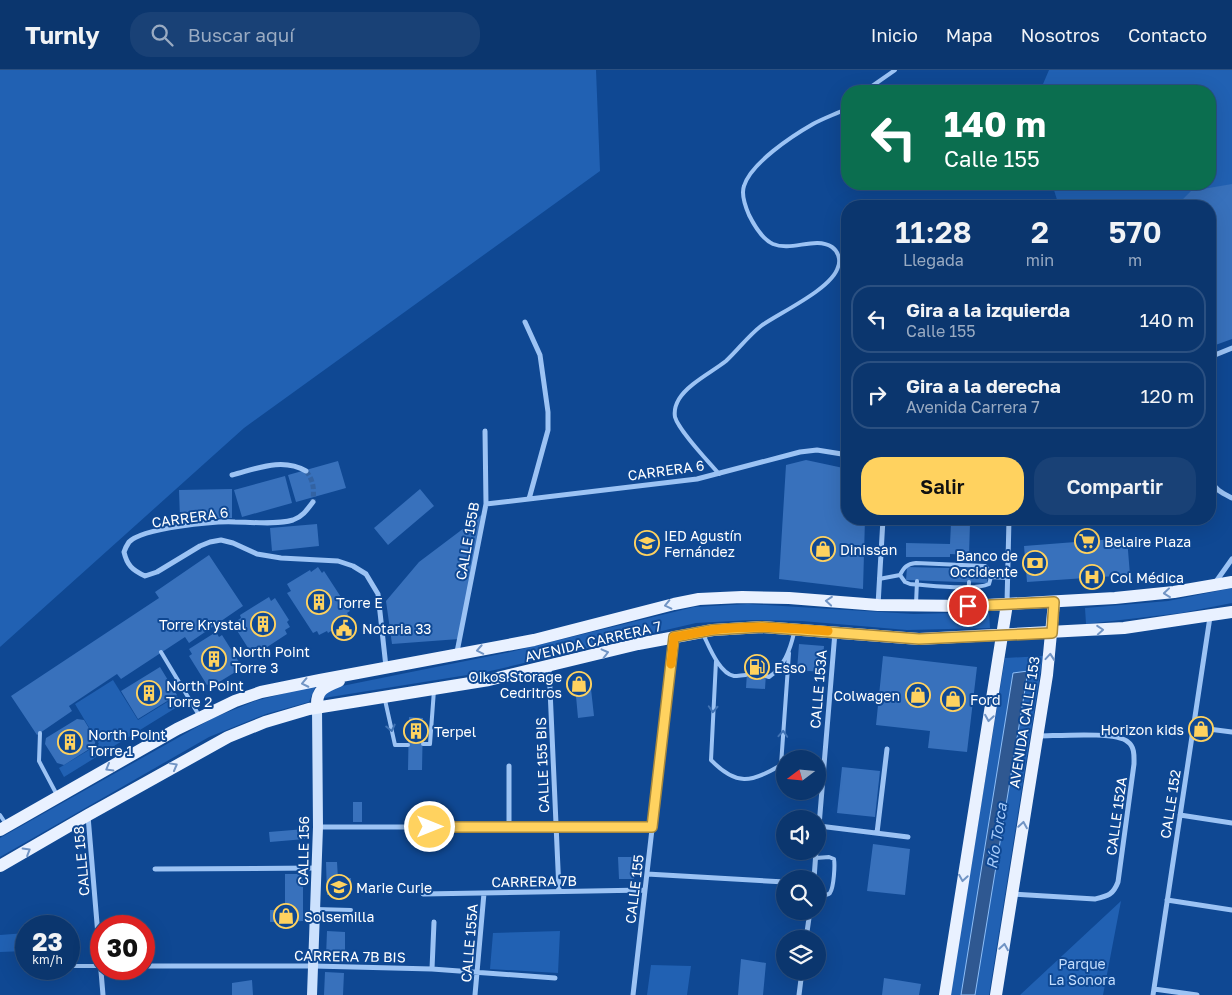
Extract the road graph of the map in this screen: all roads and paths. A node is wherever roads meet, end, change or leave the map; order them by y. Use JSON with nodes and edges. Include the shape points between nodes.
{"nodes":[{"id":1,"x":895,"y":70,"type":"edge"},
{"id":2,"x":874,"y":85,"type":"edge"},
{"id":3,"x":841,"y":111,"type":"edge"},
{"id":4,"x":525,"y":322,"type":"dead end"},
{"id":5,"x":1232,"y":348,"type":"edge"},
{"id":6,"x":1216,"y":355,"type":"edge"},
{"id":7,"x":485,"y":431,"type":"dead end"},
{"id":8,"x":841,"y":453,"type":"edge"},
{"id":9,"x":306,"y":471,"type":"dead end"},
{"id":10,"x":719,"y":474,"type":"junction"},
{"id":11,"x":232,"y":475,"type":"dead end"},
{"id":12,"x":1216,"y":489,"type":"edge"},
{"id":13,"x":1218,"y":491,"type":"joint"},
{"id":14,"x":529,"y":498,"type":"junction"},
{"id":15,"x":1232,"y":498,"type":"edge"},
{"id":16,"x":313,"y":502,"type":"dead end"},
{"id":17,"x":486,"y":504,"type":"junction"},
{"id":18,"x":883,"y":525,"type":"edge"},
{"id":19,"x":1009,"y":525,"type":"edge"},
{"id":20,"x":1232,"y":559,"type":"edge"},
{"id":21,"x":900,"y":574,"type":"junction"},
{"id":22,"x":992,"y":577,"type":"junction"},
{"id":23,"x":1008,"y":578,"type":"junction"},
{"id":24,"x":879,"y":579,"type":"junction"},
{"id":25,"x":1232,"y":582,"type":"edge"},
{"id":26,"x":916,"y":583,"type":"junction"},
{"id":27,"x":969,"y":585,"type":"junction"},
{"id":28,"x":1213,"y":586,"type":"junction"},
{"id":29,"x":1054,"y":602,"type":"junction"},
{"id":30,"x":1007,"y":604,"type":"junction"},
{"id":31,"x":878,"y":605,"type":"junction"},
{"id":32,"x":916,"y":606,"type":"junction"},
{"id":33,"x":968,"y":606,"type":"junction"},
{"id":34,"x":1232,"y":612,"type":"edge"},
{"id":35,"x":1210,"y":616,"type":"junction"},
{"id":36,"x":796,"y":628,"type":"junction"},
{"id":37,"x":702,"y":632,"type":"junction"},
{"id":38,"x":835,"y":632,"type":"junction"},
{"id":39,"x":1052,"y":633,"type":"junction"},
{"id":40,"x":1002,"y":635,"type":"junction"},
{"id":41,"x":674,"y":637,"type":"junction"},
{"id":42,"x":161,"y":652,"type":"dead end"},
{"id":43,"x":789,"y":653,"type":"junction"},
{"id":44,"x":456,"y":655,"type":"junction"},
{"id":45,"x":716,"y":661,"type":"junction"},
{"id":46,"x":386,"y":667,"type":"junction"},
{"id":47,"x":549,"y":667,"type":"junction"},
{"id":48,"x":367,"y":671,"type":"junction"},
{"id":49,"x":746,"y":675,"type":"dead end"},
{"id":50,"x":766,"y":676,"type":"dead end"},
{"id":51,"x":434,"y":689,"type":"junction"},
{"id":52,"x":384,"y":698,"type":"junction"},
{"id":53,"x":317,"y":708,"type":"junction"},
{"id":54,"x":200,"y":717,"type":"junction"},
{"id":55,"x":1193,"y":727,"type":"junction"},
{"id":56,"x":40,"y":732,"type":"dead end"},
{"id":57,"x":1232,"y":732,"type":"edge"},
{"id":58,"x":1038,"y":736,"type":"junction"},
{"id":59,"x":423,"y":744,"type":"dead end"},
{"id":60,"x":408,"y":745,"type":"dead end"},
{"id":61,"x":887,"y":749,"type":"dead end"},
{"id":62,"x":509,"y":766,"type":"dead end"},
{"id":63,"x":58,"y":797,"type":"junction"},
{"id":64,"x":819,"y":810,"type":"edge"},
{"id":65,"x":88,"y":814,"type":"junction"},
{"id":66,"x":0,"y":815,"type":"edge"},
{"id":67,"x":1180,"y":815,"type":"junction"},
{"id":68,"x":1232,"y":823,"type":"edge"},
{"id":69,"x":318,"y":827,"type":"junction"},
{"id":70,"x":509,"y":827,"type":"junction"},
{"id":71,"x":555,"y":827,"type":"junction"},
{"id":72,"x":652,"y":827,"type":"junction"},
{"id":73,"x":826,"y":827,"type":"edge"},
{"id":74,"x":4,"y":828,"type":"edge"},
{"id":75,"x":877,"y":833,"type":"junction"},
{"id":76,"x":908,"y":837,"type":"dead end"},
{"id":77,"x":826,"y":857,"type":"edge"},
{"id":78,"x":0,"y":866,"type":"edge"},
{"id":79,"x":317,"y":868,"type":"junction"},
{"id":80,"x":155,"y":869,"type":"dead end"},
{"id":81,"x":647,"y":874,"type":"junction"},
{"id":82,"x":776,"y":881,"type":"edge"},
{"id":83,"x":645,"y":890,"type":"junction"},
{"id":84,"x":559,"y":891,"type":"junction"},
{"id":85,"x":484,"y":893,"type":"junction"},
{"id":86,"x":423,"y":894,"type":"dead end"},
{"id":87,"x":1012,"y":894,"type":"junction"},
{"id":88,"x":826,"y":895,"type":"edge"},
{"id":89,"x":1167,"y":900,"type":"junction"},
{"id":90,"x":316,"y":909,"type":"junction"},
{"id":91,"x":351,"y":910,"type":"dead end"},
{"id":92,"x":1232,"y":910,"type":"edge"},
{"id":93,"x":97,"y":915,"type":"edge"},
{"id":94,"x":434,"y":922,"type":"dead end"},
{"id":95,"x":155,"y":966,"type":"edge"},
{"id":96,"x":314,"y":966,"type":"junction"},
{"id":97,"x":432,"y":969,"type":"junction"},
{"id":98,"x":478,"y":972,"type":"junction"},
{"id":99,"x":556,"y":978,"type":"dead end"},
{"id":100,"x":102,"y":980,"type":"edge"},
{"id":101,"x":801,"y":980,"type":"edge"},
{"id":102,"x":1154,"y":992,"type":"edge"},
{"id":103,"x":103,"y":995,"type":"edge"},
{"id":104,"x":312,"y":995,"type":"edge"},
{"id":105,"x":476,"y":995,"type":"edge"},
{"id":106,"x":633,"y":995,"type":"edge"},
{"id":107,"x":799,"y":995,"type":"edge"},
{"id":108,"x":945,"y":995,"type":"edge"},
{"id":109,"x":996,"y":995,"type":"edge"},
{"id":110,"x":1197,"y":995,"type":"edge"}],
"edges":[{"from":1,"to":2,"type":"lane"},
{"from":3,"to":10,"type":"lane","via":[[792,137],[751,170],[743,188],[746,209],[756,228],[772,243],[789,248],[815,244],[831,246],[836,251],[839,266],[829,280],[761,327],[739,350],[679,398],[675,406],[679,426]]},
{"from":4,"to":14,"type":"street","via":[[540,355],[548,412],[548,430]]},
{"from":5,"to":6,"type":"street"},
{"from":7,"to":17,"type":"street","name":"CALLE 155B"},
{"from":8,"to":10,"type":"street","name":"CARRERA 6","via":[[800,452]]},
{"from":9,"to":11,"type":"street","via":[[284,463]]},
{"from":10,"to":14,"type":"street","name":"CARRERA 6"},
{"from":12,"to":13,"type":"street"},
{"from":13,"to":15,"type":"street"},
{"from":14,"to":17,"type":"street","name":"CARRERA 6"},
{"from":16,"to":46,"type":"street","name":"CARRERA 6","via":[[294,520],[210,523],[145,534],[130,541],[124,552],[127,564],[145,576],[200,546],[221,540],[257,554],[338,561],[354,566],[366,574],[378,594]]},
{"from":17,"to":44,"type":"street","name":"CALLE 155B"},
{"from":18,"to":24,"type":"street"},
{"from":19,"to":23,"type":"street"},
{"from":20,"to":28,"type":"street"},
{"from":21,"to":22,"type":"lane","via":[[909,564],[986,566]]},
{"from":21,"to":24,"type":"lane"},
{"from":21,"to":26,"type":"lane","via":[[905,582]]},
{"from":22,"to":23,"type":"lane"},
{"from":22,"to":27,"type":"lane","via":[[984,586]]},
{"from":23,"to":30,"type":"street"},
{"from":24,"to":31,"type":"street"},
{"from":25,"to":28,"type":"main road","name":"AVENIDA CARRERA 7"},
{"from":26,"to":27,"type":"lane"},
{"from":26,"to":32,"type":"lane"},
{"from":27,"to":33,"type":"lane"},
{"from":28,"to":29,"type":"main road","name":"AVENIDA CARRERA 7","one_way":true},
{"from":29,"to":30,"type":"main road","name":"AVENIDA CARRERA 7"},
{"from":29,"to":39,"type":"main road","name":"AVENIDA CALLE 153"},
{"from":30,"to":33,"type":"main road","name":"AVENIDA CARRERA 7"},
{"from":30,"to":40,"type":"main road"},
{"from":31,"to":32,"type":"main road","name":"AVENIDA CARRERA 7"},
{"from":31,"to":44,"type":"main road","name":"AVENIDA CARRERA 7","one_way":true,"via":[[789,598],[699,599],[534,640]]},
{"from":32,"to":33,"type":"main road","name":"AVENIDA CARRERA 7"},
{"from":34,"to":35,"type":"main road","name":"AVENIDA CARRERA 7"},
{"from":39,"to":35,"type":"main road","name":"AVENIDA CARRERA 7","one_way":true,"via":[[1124,628]]},
{"from":35,"to":55,"type":"street","name":"CALLE 152"},
{"from":36,"to":37,"type":"main road","name":"AVENIDA CARRERA 7"},
{"from":36,"to":38,"type":"main road","name":"AVENIDA CARRERA 7"},
{"from":36,"to":43,"type":"lane"},
{"from":37,"to":41,"type":"main road","name":"AVENIDA CARRERA 7"},
{"from":37,"to":45,"type":"lane"},
{"from":38,"to":40,"type":"main road","name":"AVENIDA CARRERA 7","via":[[919,639]]},
{"from":38,"to":64,"type":"street","name":"CALLE 153A"},
{"from":39,"to":40,"type":"main road","name":"AVENIDA CARRERA 7"},
{"from":58,"to":39,"type":"main road","name":"AVENIDA CALLE 153","one_way":true},
{"from":40,"to":108,"type":"main road","one_way":true},
{"from":47,"to":41,"type":"main road","name":"AVENIDA CARRERA 7","one_way":true},
{"from":41,"to":72,"type":"street","name":"CALLE 155"},
{"from":42,"to":54,"type":"lane"},
{"from":45,"to":43,"type":"lane","one_way":true,"via":[[710,760],[724,773],[742,780],[767,773],[780,765]]},
{"from":43,"to":50,"type":"lane","via":[[777,672]]},
{"from":44,"to":46,"type":"main road","name":"AVENIDA CARRERA 7"},
{"from":45,"to":49,"type":"lane","via":[[732,676]]},
{"from":46,"to":48,"type":"main road","name":"AVENIDA CARRERA 7"},
{"from":47,"to":51,"type":"main road","name":"AVENIDA CARRERA 7"},
{"from":47,"to":71,"type":"street","name":"CALLE 155 BIS"},
{"from":48,"to":53,"type":"main road","via":[[326,686],[317,698]]},
{"from":48,"to":54,"type":"main road","name":"AVENIDA CARRERA 7","one_way":true,"via":[[261,692]]},
{"from":51,"to":52,"type":"main road","name":"AVENIDA CARRERA 7"},
{"from":51,"to":59,"type":"lane","via":[[430,744]]},
{"from":52,"to":53,"type":"main road","name":"AVENIDA CARRERA 7"},
{"from":52,"to":60,"type":"lane","one_way":true,"via":[[396,745]]},
{"from":65,"to":53,"type":"main road","name":"AVENIDA CARRERA 7","one_way":true,"via":[[228,737]]},
{"from":53,"to":69,"type":"street","name":"CALLE 156"},
{"from":54,"to":63,"type":"main road","name":"AVENIDA CARRERA 7","one_way":true},
{"from":55,"to":57,"type":"street"},
{"from":55,"to":67,"type":"street","name":"CALLE 152"},
{"from":56,"to":63,"type":"lane","via":[[39,762]]},
{"from":87,"to":58,"type":"main road","name":"AVENIDA CALLE 153","one_way":true},
{"from":58,"to":87,"type":"street","name":"CALLE 152A","via":[[1109,736],[1122,737],[1130,743],[1134,764],[1118,882],[1114,892],[1095,899]]},
{"from":61,"to":75,"type":"street"},
{"from":62,"to":70,"type":"street"},
{"from":63,"to":74,"type":"main road","name":"AVENIDA CARRERA 7"},
{"from":78,"to":65,"type":"main road","name":"AVENIDA CARRERA 7","one_way":true},
{"from":65,"to":93,"type":"street","name":"CALLE 158"},
{"from":66,"to":74,"type":"lane"},
{"from":67,"to":68,"type":"street"},
{"from":67,"to":89,"type":"street","name":"CALLE 152"},
{"from":69,"to":70,"type":"street"},
{"from":69,"to":79,"type":"street","name":"CALLE 156"},
{"from":70,"to":71,"type":"street"},
{"from":71,"to":72,"type":"street"},
{"from":71,"to":84,"type":"street","name":"CALLE 155 BIS"},
{"from":72,"to":81,"type":"street","name":"CALLE 155"},
{"from":73,"to":75,"type":"street"},
{"from":75,"to":76,"type":"street"},
{"from":77,"to":88,"type":"lane","via":[[834,859],[834,863],[832,886]]},
{"from":79,"to":80,"type":"street"},
{"from":79,"to":90,"type":"street","name":"CALLE 156"},
{"from":81,"to":82,"type":"street"},
{"from":81,"to":83,"type":"street","name":"CALLE 155"},
{"from":83,"to":84,"type":"street","name":"CARRERA 7B"},
{"from":83,"to":106,"type":"street","name":"CALLE 155"},
{"from":84,"to":85,"type":"street","name":"CARRERA 7B"},
{"from":85,"to":86,"type":"street","name":"CARRERA 7B"},
{"from":85,"to":98,"type":"street","name":"CALLE 155A"},
{"from":109,"to":87,"type":"main road","name":"AVENIDA CALLE 153","one_way":true},
{"from":89,"to":92,"type":"street"},
{"from":89,"to":102,"type":"street","name":"CALLE 152"},
{"from":90,"to":91,"type":"lane"},
{"from":90,"to":96,"type":"street","name":"CALLE 156"},
{"from":94,"to":97,"type":"street"},
{"from":95,"to":96,"type":"street","name":"CARRERA 7B BIS"},
{"from":96,"to":97,"type":"street","name":"CARRERA 7B BIS"},
{"from":96,"to":104,"type":"street","name":"CALLE 156"},
{"from":97,"to":98,"type":"street","name":"CARRERA 7B BIS"},
{"from":98,"to":99,"type":"street","name":"CARRERA 7B BIS"},
{"from":98,"to":105,"type":"street","name":"CALLE 155A"},
{"from":100,"to":103,"type":"street","name":"CALLE 158"},
{"from":101,"to":107,"type":"street"},
{"from":102,"to":110,"type":"street"}]}
